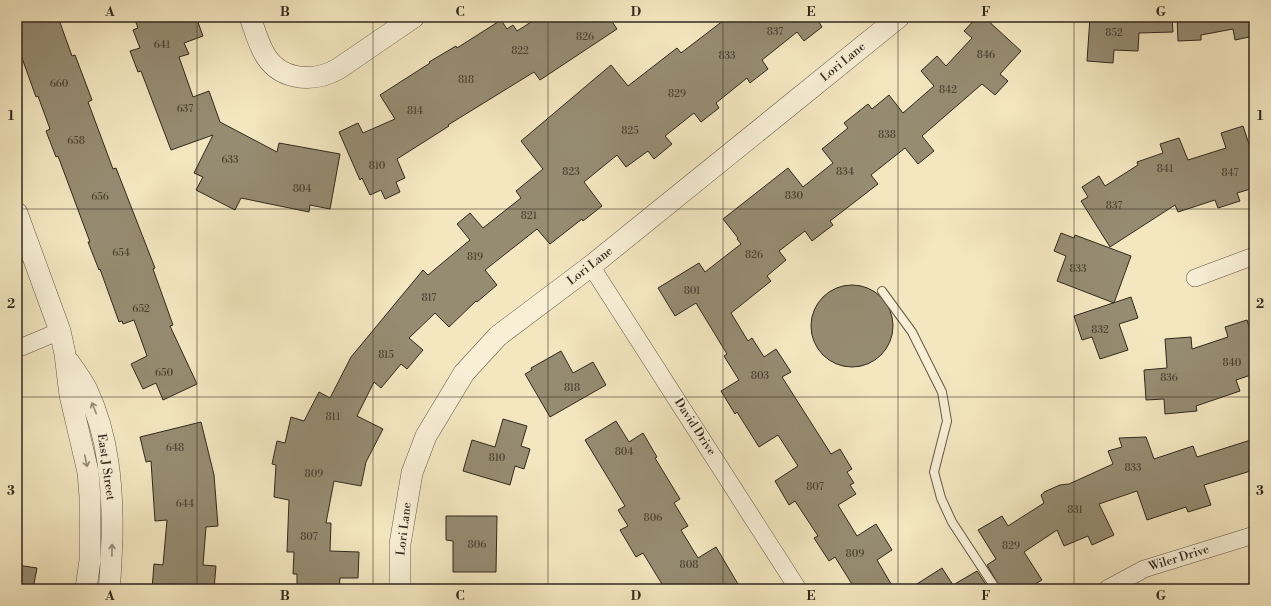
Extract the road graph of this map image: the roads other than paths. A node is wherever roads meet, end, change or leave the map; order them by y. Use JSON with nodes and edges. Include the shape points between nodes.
{"nodes":[{"id":1,"x":250,"y":17,"type":"edge"},
{"id":2,"x":414,"y":17,"type":"edge"},
{"id":3,"x":899,"y":17,"type":"edge"},
{"id":4,"x":17,"y":213,"type":"edge"},
{"id":5,"x":1254,"y":256,"type":"edge"},
{"id":6,"x":591,"y":266,"type":"junction"},
{"id":7,"x":1195,"y":278,"type":"dead end"},
{"id":8,"x":882,"y":291,"type":"dead end"},
{"id":9,"x":60,"y":331,"type":"junction"},
{"id":10,"x":17,"y":349,"type":"edge"},
{"id":11,"x":65,"y":354,"type":"junction"},
{"id":12,"x":1254,"y":535,"type":"edge"},
{"id":13,"x":86,"y":589,"type":"edge"},
{"id":14,"x":109,"y":589,"type":"edge"},
{"id":15,"x":400,"y":589,"type":"edge"},
{"id":16,"x":798,"y":589,"type":"edge"},
{"id":17,"x":996,"y":589,"type":"edge"},
{"id":18,"x":1107,"y":589,"type":"edge"}],
"edges":[{"from":1,"to":2,"type":"street","via":[[264,54],[284,72],[305,78],[328,75]]},
{"from":3,"to":6,"type":"street","name":"Lori Lane"},
{"from":4,"to":9,"type":"street","name":"East J Street"},
{"from":5,"to":7,"type":"street"},
{"from":6,"to":15,"type":"street","name":"Lori Lane","via":[[498,336],[464,373],[426,436],[412,473],[400,544]]},
{"from":6,"to":16,"type":"street","name":"David Drive"},
{"from":8,"to":17,"type":"lane","via":[[912,332],[942,392],[947,421],[934,472],[941,498],[952,522]]},
{"from":9,"to":10,"type":"street"},
{"from":9,"to":11,"type":"street","name":"East J Street"},
{"from":11,"to":13,"type":"street","name":"East J Street","one_way":true,"via":[[70,395],[89,484],[90,560]]},
{"from":14,"to":11,"type":"street","name":"East J Street","one_way":true,"via":[[112,516],[106,452],[99,421],[87,390]]},
{"from":12,"to":18,"type":"street","name":"Wiler Drive","via":[[1144,569]]}]}
